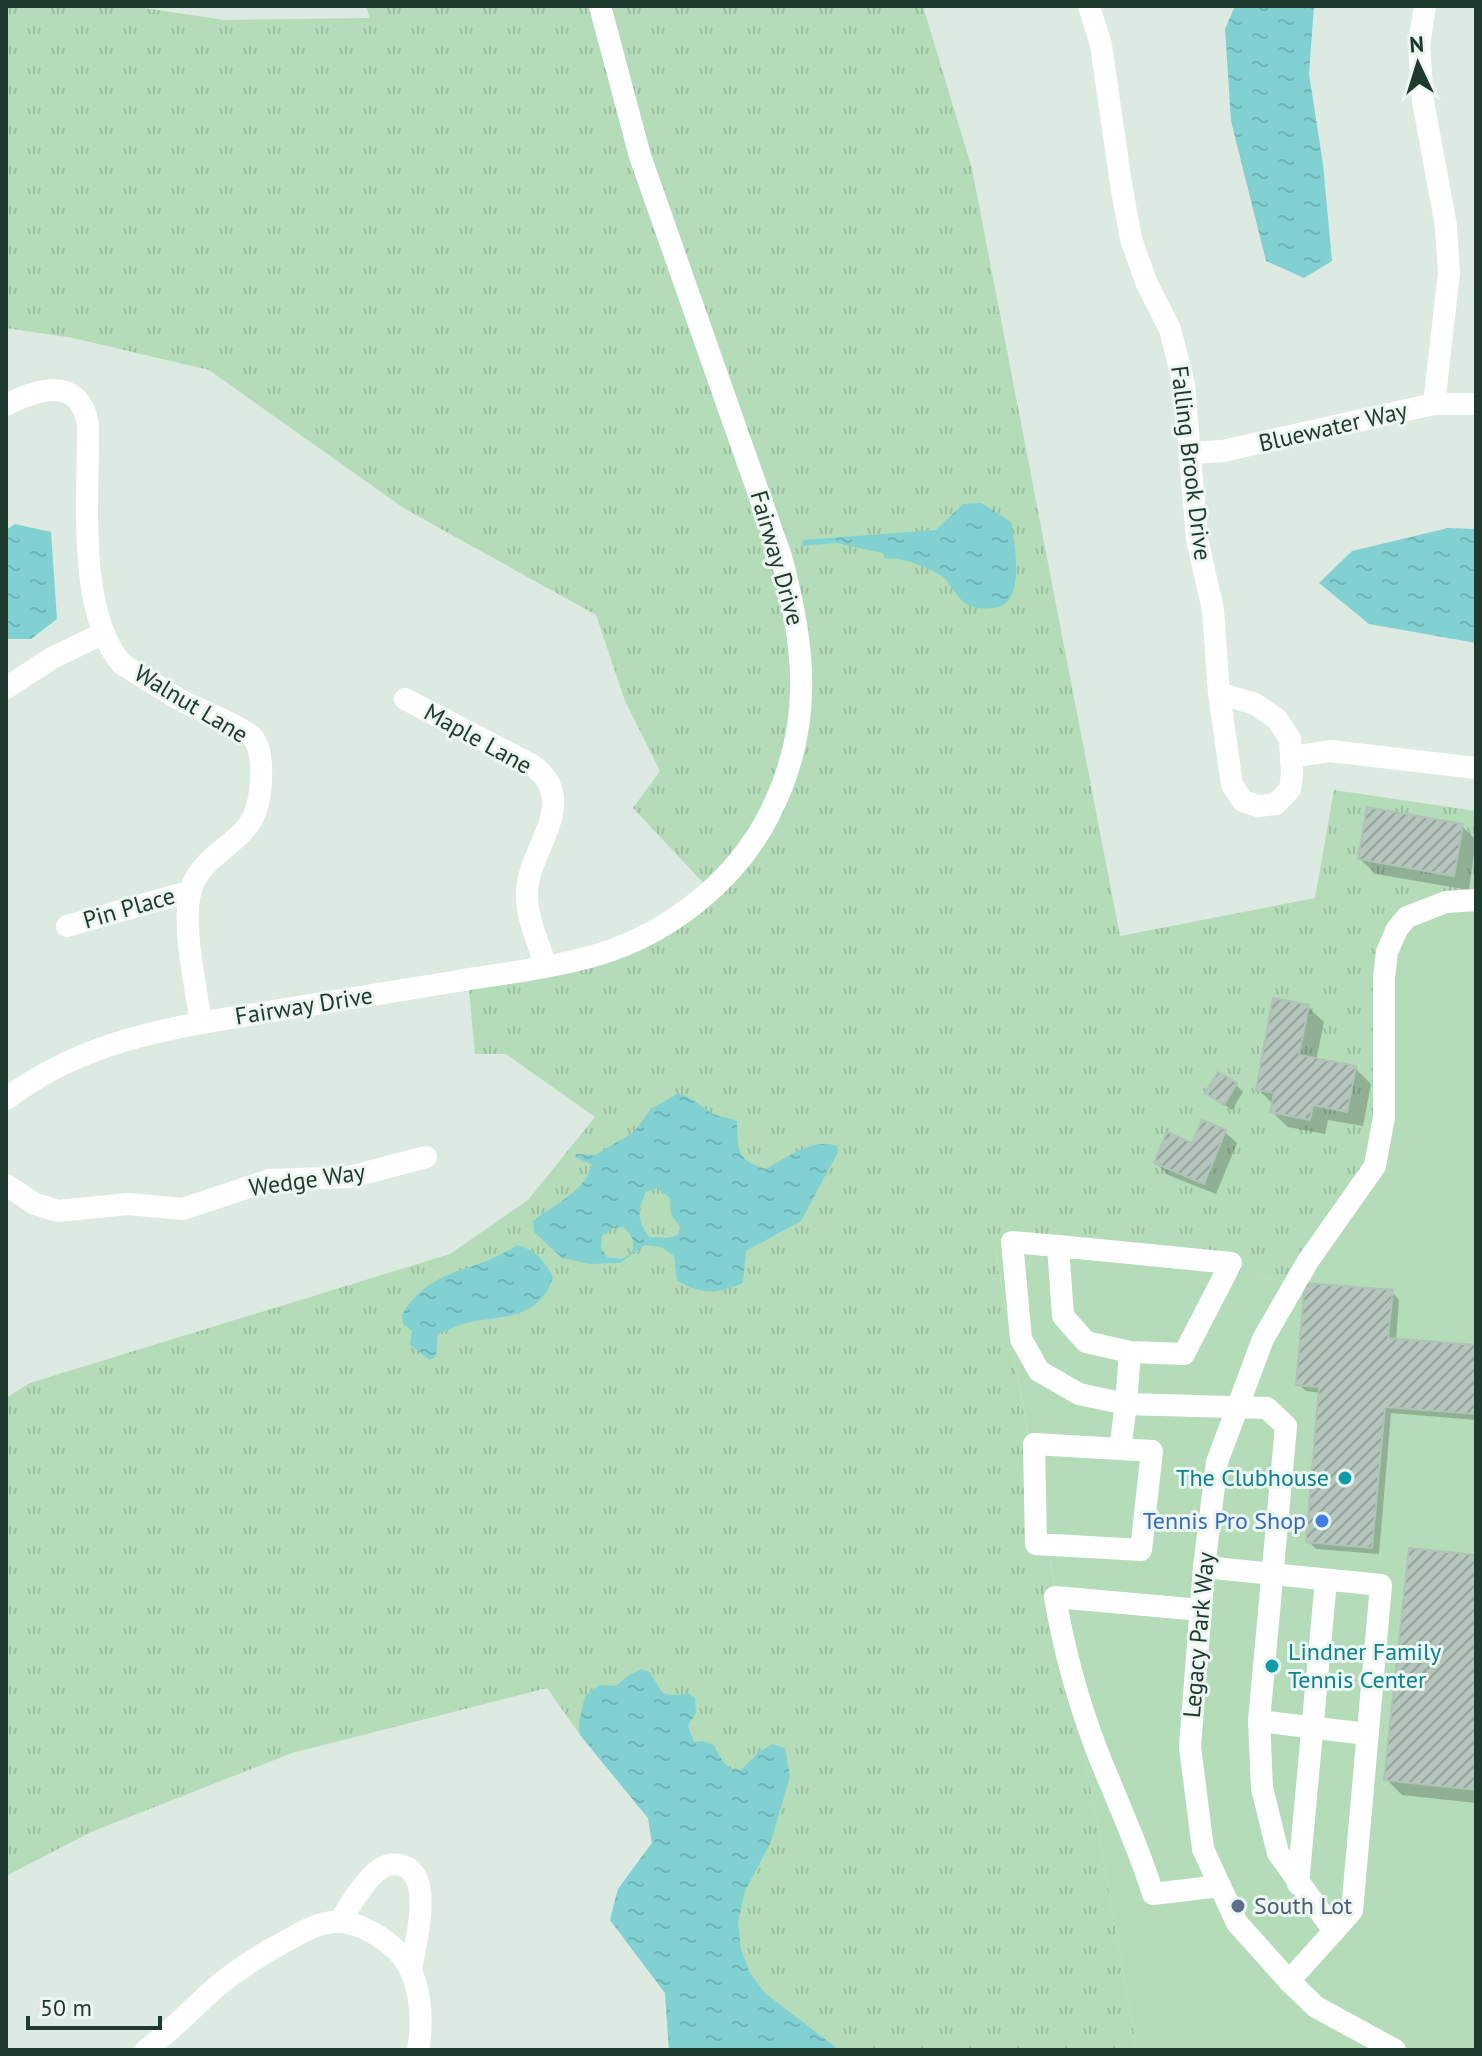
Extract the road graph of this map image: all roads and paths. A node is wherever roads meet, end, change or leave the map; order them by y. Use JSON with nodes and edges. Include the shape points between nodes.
{"nodes":[{"id":1,"x":600,"y":6,"type":"edge"},
{"id":2,"x":1089,"y":6,"type":"edge"},
{"id":3,"x":1425,"y":6,"type":"edge"},
{"id":4,"x":1434,"y":404,"type":"junction"},
{"id":5,"x":1476,"y":404,"type":"edge"},
{"id":6,"x":6,"y":405,"type":"edge"},
{"id":7,"x":1191,"y":453,"type":"junction"},
{"id":8,"x":104,"y":633,"type":"junction"},
{"id":9,"x":6,"y":688,"type":"edge"},
{"id":10,"x":1219,"y":693,"type":"junction"},
{"id":11,"x":405,"y":699,"type":"dead end"},
{"id":12,"x":1291,"y":757,"type":"junction"},
{"id":13,"x":1476,"y":768,"type":"edge"},
{"id":14,"x":191,"y":891,"type":"junction"},
{"id":15,"x":1476,"y":900,"type":"edge"},
{"id":16,"x":67,"y":926,"type":"dead end"},
{"id":17,"x":546,"y":966,"type":"junction"},
{"id":18,"x":201,"y":1023,"type":"junction"},
{"id":19,"x":6,"y":1099,"type":"edge"},
{"id":20,"x":426,"y":1157,"type":"dead end"},
{"id":21,"x":6,"y":1185,"type":"edge"},
{"id":22,"x":1058,"y":1246,"type":"junction"},
{"id":23,"x":1130,"y":1352,"type":"junction"},
{"id":24,"x":1126,"y":1404,"type":"junction"},
{"id":25,"x":1235,"y":1408,"type":"junction"},
{"id":26,"x":1120,"y":1449,"type":"junction"},
{"id":27,"x":1204,"y":1567,"type":"junction"},
{"id":28,"x":1273,"y":1575,"type":"junction"},
{"id":29,"x":1326,"y":1580,"type":"junction"},
{"id":30,"x":1201,"y":1610,"type":"junction"},
{"id":31,"x":1259,"y":1721,"type":"junction"},
{"id":32,"x":1311,"y":1729,"type":"junction"},
{"id":33,"x":1367,"y":1734,"type":"junction"},
{"id":34,"x":1298,"y":1884,"type":"junction"},
{"id":35,"x":1220,"y":1886,"type":"junction"},
{"id":36,"x":339,"y":1922,"type":"junction"},
{"id":37,"x":1334,"y":1931,"type":"junction"},
{"id":38,"x":411,"y":1970,"type":"junction"},
{"id":39,"x":1289,"y":1981,"type":"junction"},
{"id":40,"x":146,"y":2050,"type":"edge"},
{"id":41,"x":418,"y":2050,"type":"edge"},
{"id":42,"x":1395,"y":2050,"type":"edge"}],
"edges":[{"from":1,"to":17,"type":"street","name":"Fairway Drive","via":[[640,156],[781,557],[795,608],[803,688],[785,780],[762,829],[739,861],[700,899],[644,936]]},
{"from":2,"to":7,"type":"street","name":"Falling Brook Drive","via":[[1101,45],[1131,239],[1170,329],[1184,384]]},
{"from":3,"to":4,"type":"street","via":[[1419,45],[1423,101],[1446,226],[1449,273]]},
{"from":4,"to":5,"type":"street","name":"Bluewater Way"},
{"from":4,"to":7,"type":"street","name":"Bluewater Way","via":[[1223,451]]},
{"from":6,"to":8,"type":"street","name":"Walnut Lane","via":[[49,389],[68,393],[84,409],[89,566]]},
{"from":7,"to":10,"type":"street","name":"Falling Brook Drive","via":[[1197,539],[1213,610]]},
{"from":8,"to":9,"type":"street"},
{"from":8,"to":14,"type":"street","name":"Walnut Lane","via":[[122,664],[247,733],[258,746],[261,776],[251,819],[200,869]]},
{"from":10,"to":12,"type":"street","name":"Falling Brook Drive","via":[[1255,704],[1277,719],[1290,739]]},
{"from":10,"to":12,"type":"street","name":"Falling Brook Drive","via":[[1232,785],[1243,801],[1258,806],[1284,798],[1290,789]]},
{"from":11,"to":17,"type":"street","name":"Maple Lane","via":[[532,765],[550,787],[554,810],[526,890]]},
{"from":12,"to":13,"type":"street","via":[[1330,751]]},
{"from":14,"to":16,"type":"street","name":"Pin Place"},
{"from":14,"to":18,"type":"street","name":"Walnut Lane","via":[[190,951]]},
{"from":15,"to":25,"type":"street","name":"Legacy Park Way","via":[[1427,908],[1407,917],[1397,929],[1384,978],[1384,1117],[1375,1166],[1308,1261],[1263,1339]]},
{"from":17,"to":18,"type":"street","name":"Fairway Drive"},
{"from":18,"to":19,"type":"street","name":"Fairway Drive","via":[[87,1052]]},
{"from":20,"to":21,"type":"street","name":"Wedge Way","via":[[350,1177],[270,1180],[183,1209],[128,1204],[58,1211],[35,1204]]},
{"from":22,"to":23,"type":"street","via":[[1063,1316],[1086,1342]]},
{"from":22,"to":23,"type":"street","via":[[1231,1263],[1184,1354]]},
{"from":22,"to":24,"type":"street","via":[[1012,1242],[1021,1339],[1039,1371],[1079,1394]]},
{"from":23,"to":24,"type":"street"},
{"from":24,"to":25,"type":"street"},
{"from":24,"to":26,"type":"street"},
{"from":25,"to":27,"type":"street","name":"Legacy Park Way","via":[[1217,1462]]},
{"from":25,"to":28,"type":"street","via":[[1267,1408],[1286,1426]]},
{"from":26,"to":26,"type":"street","via":[[1152,1451],[1141,1550],[1036,1544],[1034,1444]]},
{"from":27,"to":28,"type":"street"},
{"from":27,"to":30,"type":"street","name":"Legacy Park Way"},
{"from":28,"to":29,"type":"street"},
{"from":28,"to":31,"type":"street"},
{"from":29,"to":32,"type":"street"},
{"from":29,"to":33,"type":"street","via":[[1381,1585]]},
{"from":30,"to":35,"type":"street","name":"Legacy Park Way","via":[[1190,1747],[1203,1849]]},
{"from":30,"to":35,"type":"street","via":[[1055,1597],[1079,1698],[1153,1894]]},
{"from":31,"to":32,"type":"street"},
{"from":31,"to":34,"type":"street","via":[[1262,1788],[1278,1853]]},
{"from":32,"to":33,"type":"street"},
{"from":32,"to":34,"type":"street"},
{"from":33,"to":37,"type":"street","via":[[1352,1911]]},
{"from":34,"to":37,"type":"street"},
{"from":35,"to":39,"type":"street","name":"Legacy Park Way","via":[[1237,1923]]},
{"from":36,"to":38,"type":"street","via":[[385,1941]]},
{"from":36,"to":38,"type":"street","via":[[383,1866],[397,1863],[410,1869],[419,1880],[421,1911]]},
{"from":36,"to":40,"type":"street","via":[[306,1930],[259,1956]]},
{"from":37,"to":39,"type":"street"},
{"from":38,"to":41,"type":"street","via":[[418,1999]]},
{"from":39,"to":42,"type":"street","name":"Legacy Park Way","via":[[1316,2007]]}]}
